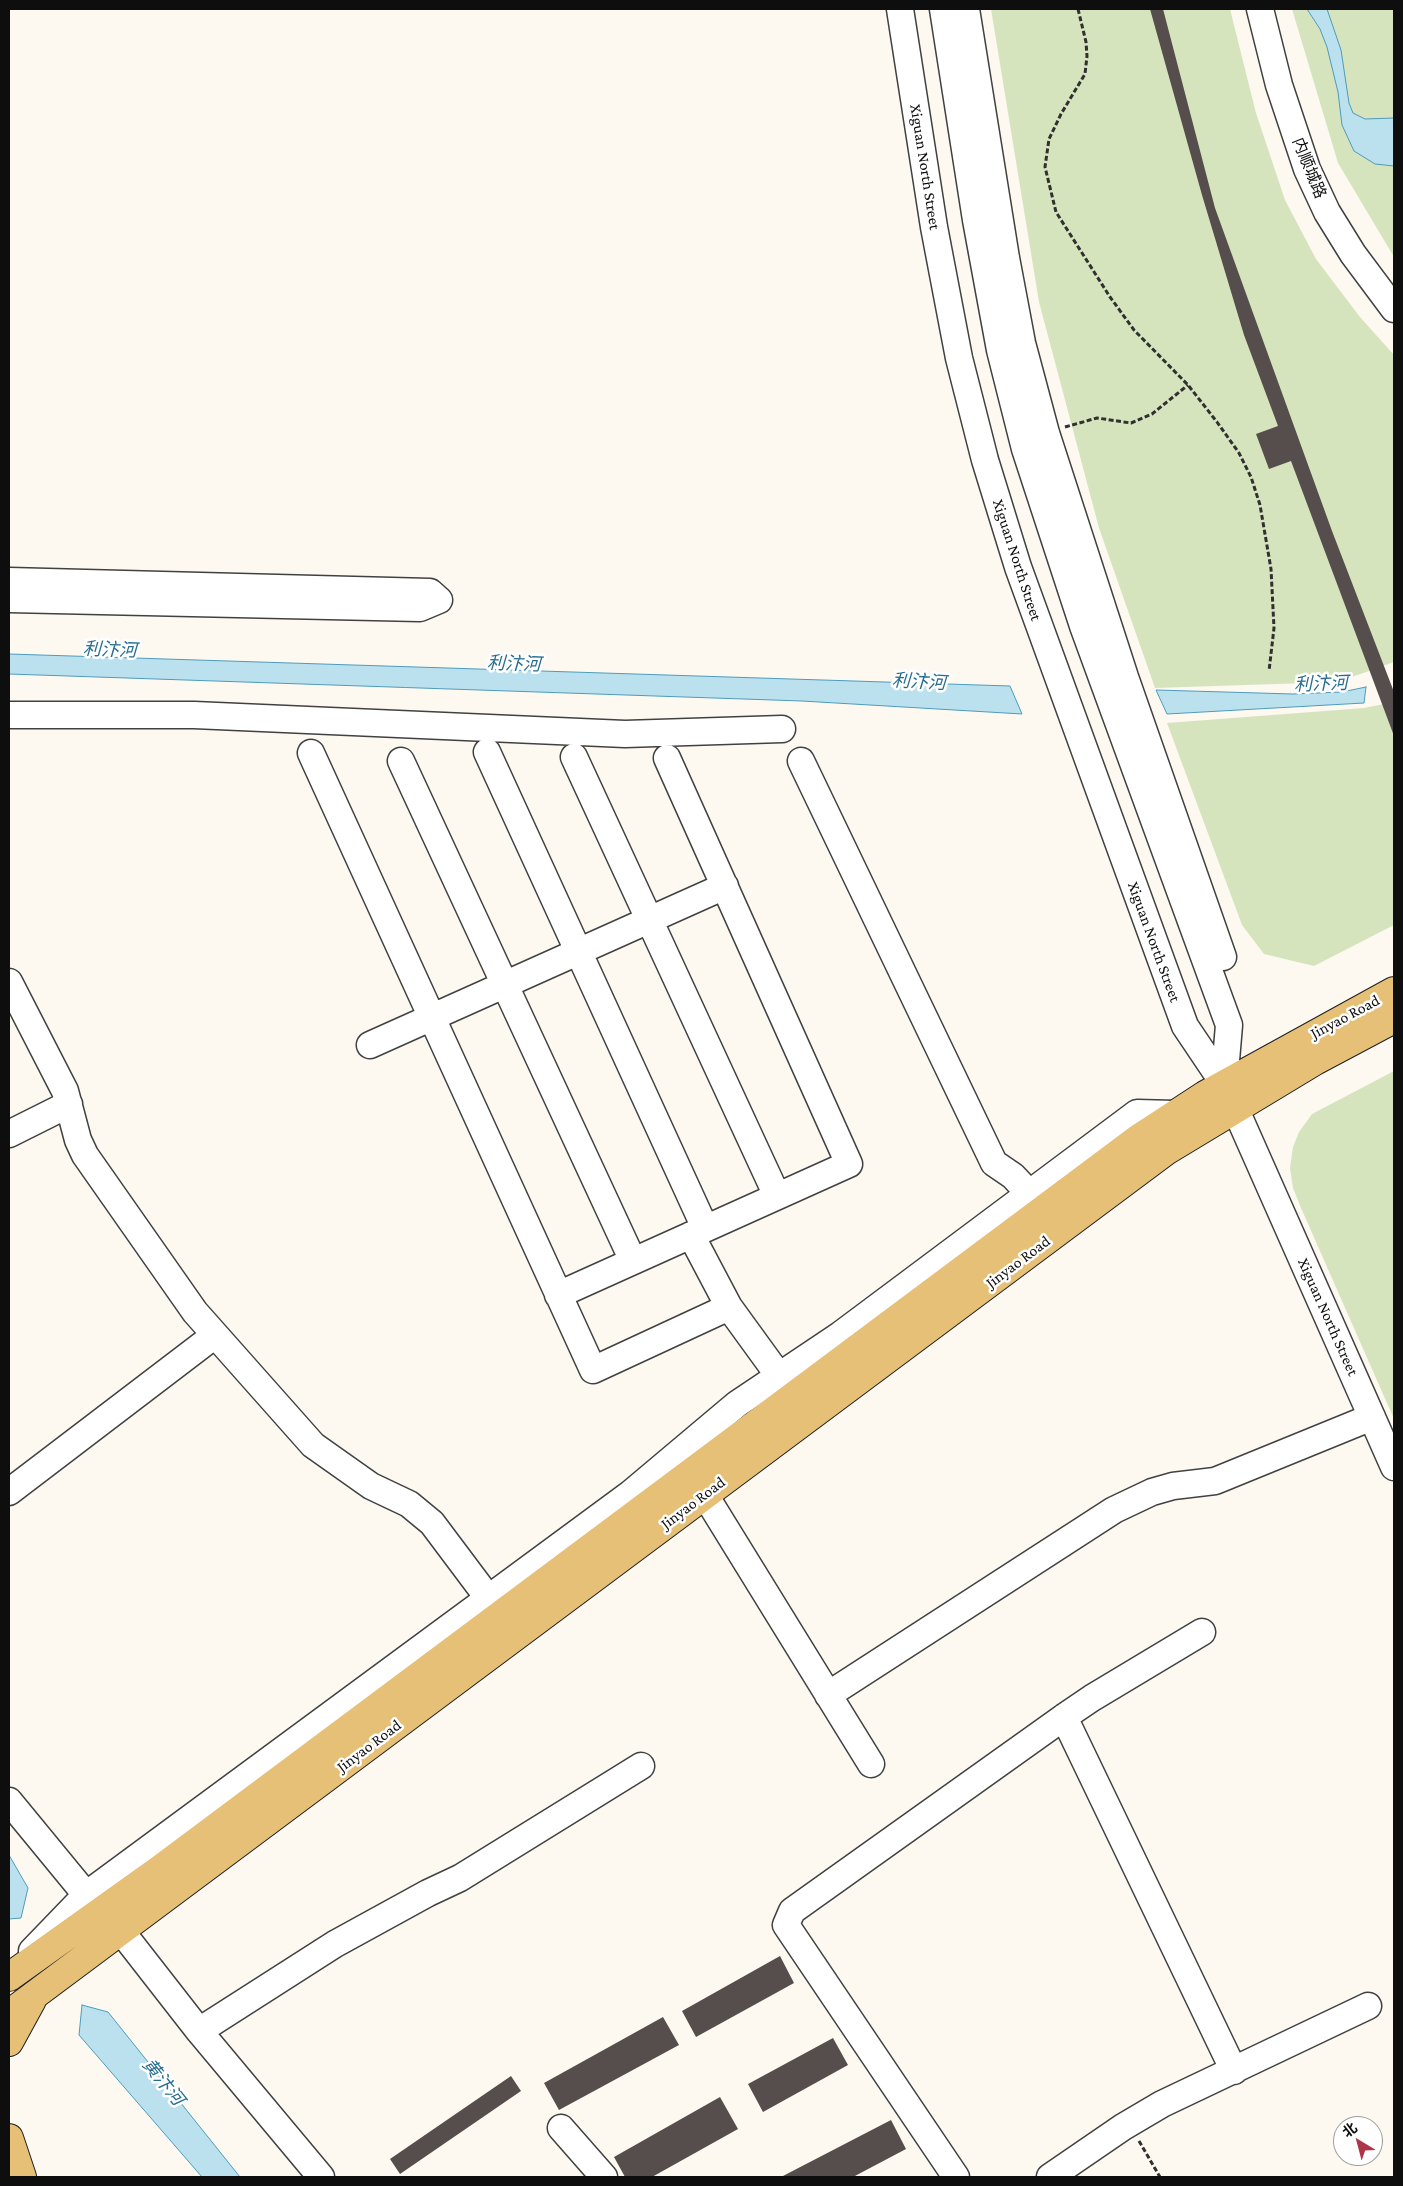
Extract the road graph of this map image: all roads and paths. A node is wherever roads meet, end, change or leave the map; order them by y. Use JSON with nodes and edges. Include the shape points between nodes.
{"nodes":[{"id":1,"x":900,"y":9,"type":"edge"},
{"id":2,"x":943,"y":9,"type":"edge"},
{"id":3,"x":966,"y":9,"type":"edge"},
{"id":4,"x":1078,"y":9,"type":"edge"},
{"id":5,"x":1260,"y":9,"type":"edge"},
{"id":6,"x":1394,"y":309,"type":"edge"},
{"id":7,"x":1188,"y":385,"type":"junction"},
{"id":8,"x":1046,"y":433,"type":"junction"},
{"id":9,"x":9,"y":581,"type":"edge"},
{"id":10,"x":9,"y":599,"type":"edge"},
{"id":11,"x":1269,"y":671,"type":"dead end"},
{"id":12,"x":9,"y":715,"type":"edge"},
{"id":13,"x":782,"y":729,"type":"dead end"},
{"id":14,"x":487,"y":752,"type":"dead end"},
{"id":15,"x":311,"y":753,"type":"dead end"},
{"id":16,"x":574,"y":757,"type":"dead end"},
{"id":17,"x":667,"y":758,"type":"dead end"},
{"id":18,"x":401,"y":761,"type":"dead end"},
{"id":19,"x":801,"y":761,"type":"dead end"},
{"id":20,"x":725,"y":886,"type":"junction"},
{"id":21,"x":649,"y":920,"type":"junction"},
{"id":22,"x":578,"y":952,"type":"junction"},
{"id":23,"x":9,"y":982,"type":"edge"},
{"id":24,"x":505,"y":985,"type":"junction"},
{"id":25,"x":1394,"y":991,"type":"edge"},
{"id":26,"x":1222,"y":1005,"type":"junction"},
{"id":27,"x":432,"y":1018,"type":"junction"},
{"id":28,"x":1394,"y":1020,"type":"edge"},
{"id":29,"x":370,"y":1045,"type":"dead end"},
{"id":30,"x":1229,"y":1096,"type":"junction"},
{"id":31,"x":69,"y":1104,"type":"junction"},
{"id":32,"x":1175,"y":1114,"type":"junction"},
{"id":33,"x":9,"y":1134,"type":"edge"},
{"id":34,"x":1029,"y":1193,"type":"junction"},
{"id":35,"x":777,"y":1196,"type":"junction"},
{"id":36,"x":698,"y":1232,"type":"junction"},
{"id":37,"x":633,"y":1261,"type":"junction"},
{"id":38,"x":558,"y":1295,"type":"junction"},
{"id":39,"x":729,"y":1307,"type":"junction"},
{"id":40,"x":215,"y":1335,"type":"junction"},
{"id":41,"x":786,"y":1386,"type":"junction"},
{"id":42,"x":1372,"y":1417,"type":"junction"},
{"id":43,"x":1394,"y":1467,"type":"edge"},
{"id":44,"x":9,"y":1492,"type":"edge"},
{"id":45,"x":705,"y":1495,"type":"junction"},
{"id":46,"x":494,"y":1606,"type":"junction"},
{"id":47,"x":1202,"y":1632,"type":"dead end"},
{"id":48,"x":828,"y":1695,"type":"junction"},
{"id":49,"x":1064,"y":1718,"type":"junction"},
{"id":50,"x":871,"y":1764,"type":"dead end"},
{"id":51,"x":641,"y":1766,"type":"dead end"},
{"id":52,"x":9,"y":1801,"type":"edge"},
{"id":53,"x":94,"y":1904,"type":"junction"},
{"id":54,"x":121,"y":1930,"type":"junction"},
{"id":55,"x":9,"y":1976,"type":"edge"},
{"id":56,"x":35,"y":1994,"type":"junction"},
{"id":57,"x":1368,"y":2006,"type":"dead end"},
{"id":58,"x":9,"y":2014,"type":"edge"},
{"id":59,"x":199,"y":2031,"type":"junction"},
{"id":60,"x":9,"y":2042,"type":"edge"},
{"id":61,"x":1234,"y":2071,"type":"junction"},
{"id":62,"x":1128,"y":2124,"type":"junction"},
{"id":63,"x":561,"y":2128,"type":"dead end"},
{"id":64,"x":9,"y":2138,"type":"edge"},
{"id":65,"x":9,"y":2168,"type":"edge"},
{"id":66,"x":16,"y":2177,"type":"edge"},
{"id":67,"x":22,"y":2177,"type":"edge"},
{"id":68,"x":321,"y":2177,"type":"edge"},
{"id":69,"x":604,"y":2177,"type":"edge"},
{"id":70,"x":956,"y":2177,"type":"edge"},
{"id":71,"x":1050,"y":2177,"type":"edge"},
{"id":72,"x":1160,"y":2177,"type":"edge"}],
"edges":[{"from":1,"to":30,"type":"street","name":"Xiguan North Street","via":[[934,227],[957,349],[985,460],[1043,641],[1185,1026]]},
{"from":2,"to":26,"type":"street","name":"Xiguan North Street","via":[[998,340],[1025,449],[1083,626]]},
{"from":3,"to":8,"type":"street","via":[[1022,343]]},
{"from":4,"to":7,"type":"path","via":[[1086,42],[1085,74],[1049,139],[1045,167],[1056,212],[1134,330]]},
{"from":5,"to":6,"type":"street","name":"内顺城路","via":[[1279,85],[1307,168],[1327,212],[1352,254]]},
{"from":7,"to":8,"type":"path","via":[[1152,414],[1131,423],[1097,418]]},
{"from":7,"to":11,"type":"path","via":[[1239,453],[1260,505],[1271,570],[1274,628]]},
{"from":8,"to":26,"type":"street","via":[[1125,677],[1230,976]]},
{"from":9,"to":10,"type":"street","via":[[430,592],[439,600],[420,608]]},
{"from":12,"to":13,"type":"street","via":[[194,715],[625,734]]},
{"from":14,"to":22,"type":"street"},
{"from":15,"to":27,"type":"street"},
{"from":16,"to":21,"type":"street"},
{"from":17,"to":20,"type":"street"},
{"from":18,"to":24,"type":"street"},
{"from":19,"to":34,"type":"street","via":[[994,1162]]},
{"from":20,"to":21,"type":"street"},
{"from":20,"to":35,"type":"street","via":[[849,1164]]},
{"from":21,"to":22,"type":"street"},
{"from":21,"to":35,"type":"street"},
{"from":22,"to":24,"type":"street"},
{"from":22,"to":36,"type":"street"},
{"from":23,"to":31,"type":"street"},
{"from":24,"to":27,"type":"street"},
{"from":24,"to":37,"type":"street"},
{"from":25,"to":30,"type":"main road","name":"Jinyao Road"},
{"from":26,"to":30,"type":"street","name":"Xiguan North Street","via":[[1229,1024]]},
{"from":27,"to":29,"type":"street"},
{"from":27,"to":38,"type":"street"},
{"from":28,"to":30,"type":"main road","name":"Jinyao Road","via":[[1315,1061]]},
{"from":30,"to":32,"type":"main road","name":"Jinyao Road"},
{"from":30,"to":42,"type":"street","name":"Xiguan North Street"},
{"from":30,"to":45,"type":"main road","name":"Jinyao Road","via":[[1166,1151]]},
{"from":31,"to":33,"type":"street"},
{"from":31,"to":40,"type":"street","via":[[85,1155],[195,1312]]},
{"from":32,"to":34,"type":"street","via":[[1137,1113]]},
{"from":32,"to":41,"type":"main road","name":"Jinyao Road"},
{"from":34,"to":41,"type":"street","via":[[840,1335]]},
{"from":35,"to":36,"type":"street"},
{"from":36,"to":37,"type":"street"},
{"from":36,"to":39,"type":"street"},
{"from":37,"to":38,"type":"street"},
{"from":38,"to":39,"type":"street","via":[[593,1370]]},
{"from":39,"to":41,"type":"street"},
{"from":40,"to":44,"type":"street"},
{"from":40,"to":46,"type":"street","via":[[313,1445],[371,1486],[409,1504],[432,1523]]},
{"from":41,"to":46,"type":"main road","name":"Jinyao Road"},
{"from":42,"to":43,"type":"street","name":"Xiguan North Street"},
{"from":42,"to":48,"type":"street","via":[[1215,1481],[1152,1492],[1114,1510]]},
{"from":45,"to":48,"type":"street"},
{"from":45,"to":54,"type":"main road","name":"Jinyao Road"},
{"from":46,"to":53,"type":"main road","name":"Jinyao Road"},
{"from":47,"to":49,"type":"street"},
{"from":48,"to":50,"type":"street"},
{"from":49,"to":61,"type":"street"},
{"from":49,"to":70,"type":"street","via":[[792,1911],[786,1924]]},
{"from":51,"to":59,"type":"street","via":[[460,1878],[335,1944]]},
{"from":52,"to":53,"type":"street"},
{"from":53,"to":55,"type":"main road","name":"Jinyao Road"},
{"from":54,"to":56,"type":"main road","name":"Jinyao Road"},
{"from":54,"to":59,"type":"street"},
{"from":56,"to":58,"type":"main road","name":"Jinyao Road"},
{"from":56,"to":60,"type":"main road"},
{"from":57,"to":61,"type":"street"},
{"from":59,"to":68,"type":"street"},
{"from":61,"to":62,"type":"street","via":[[1162,2104]]},
{"from":62,"to":71,"type":"street"},
{"from":62,"to":72,"type":"path"},
{"from":63,"to":69,"type":"street"},
{"from":64,"to":67,"type":"main road"},
{"from":65,"to":66,"type":"main road"}]}
